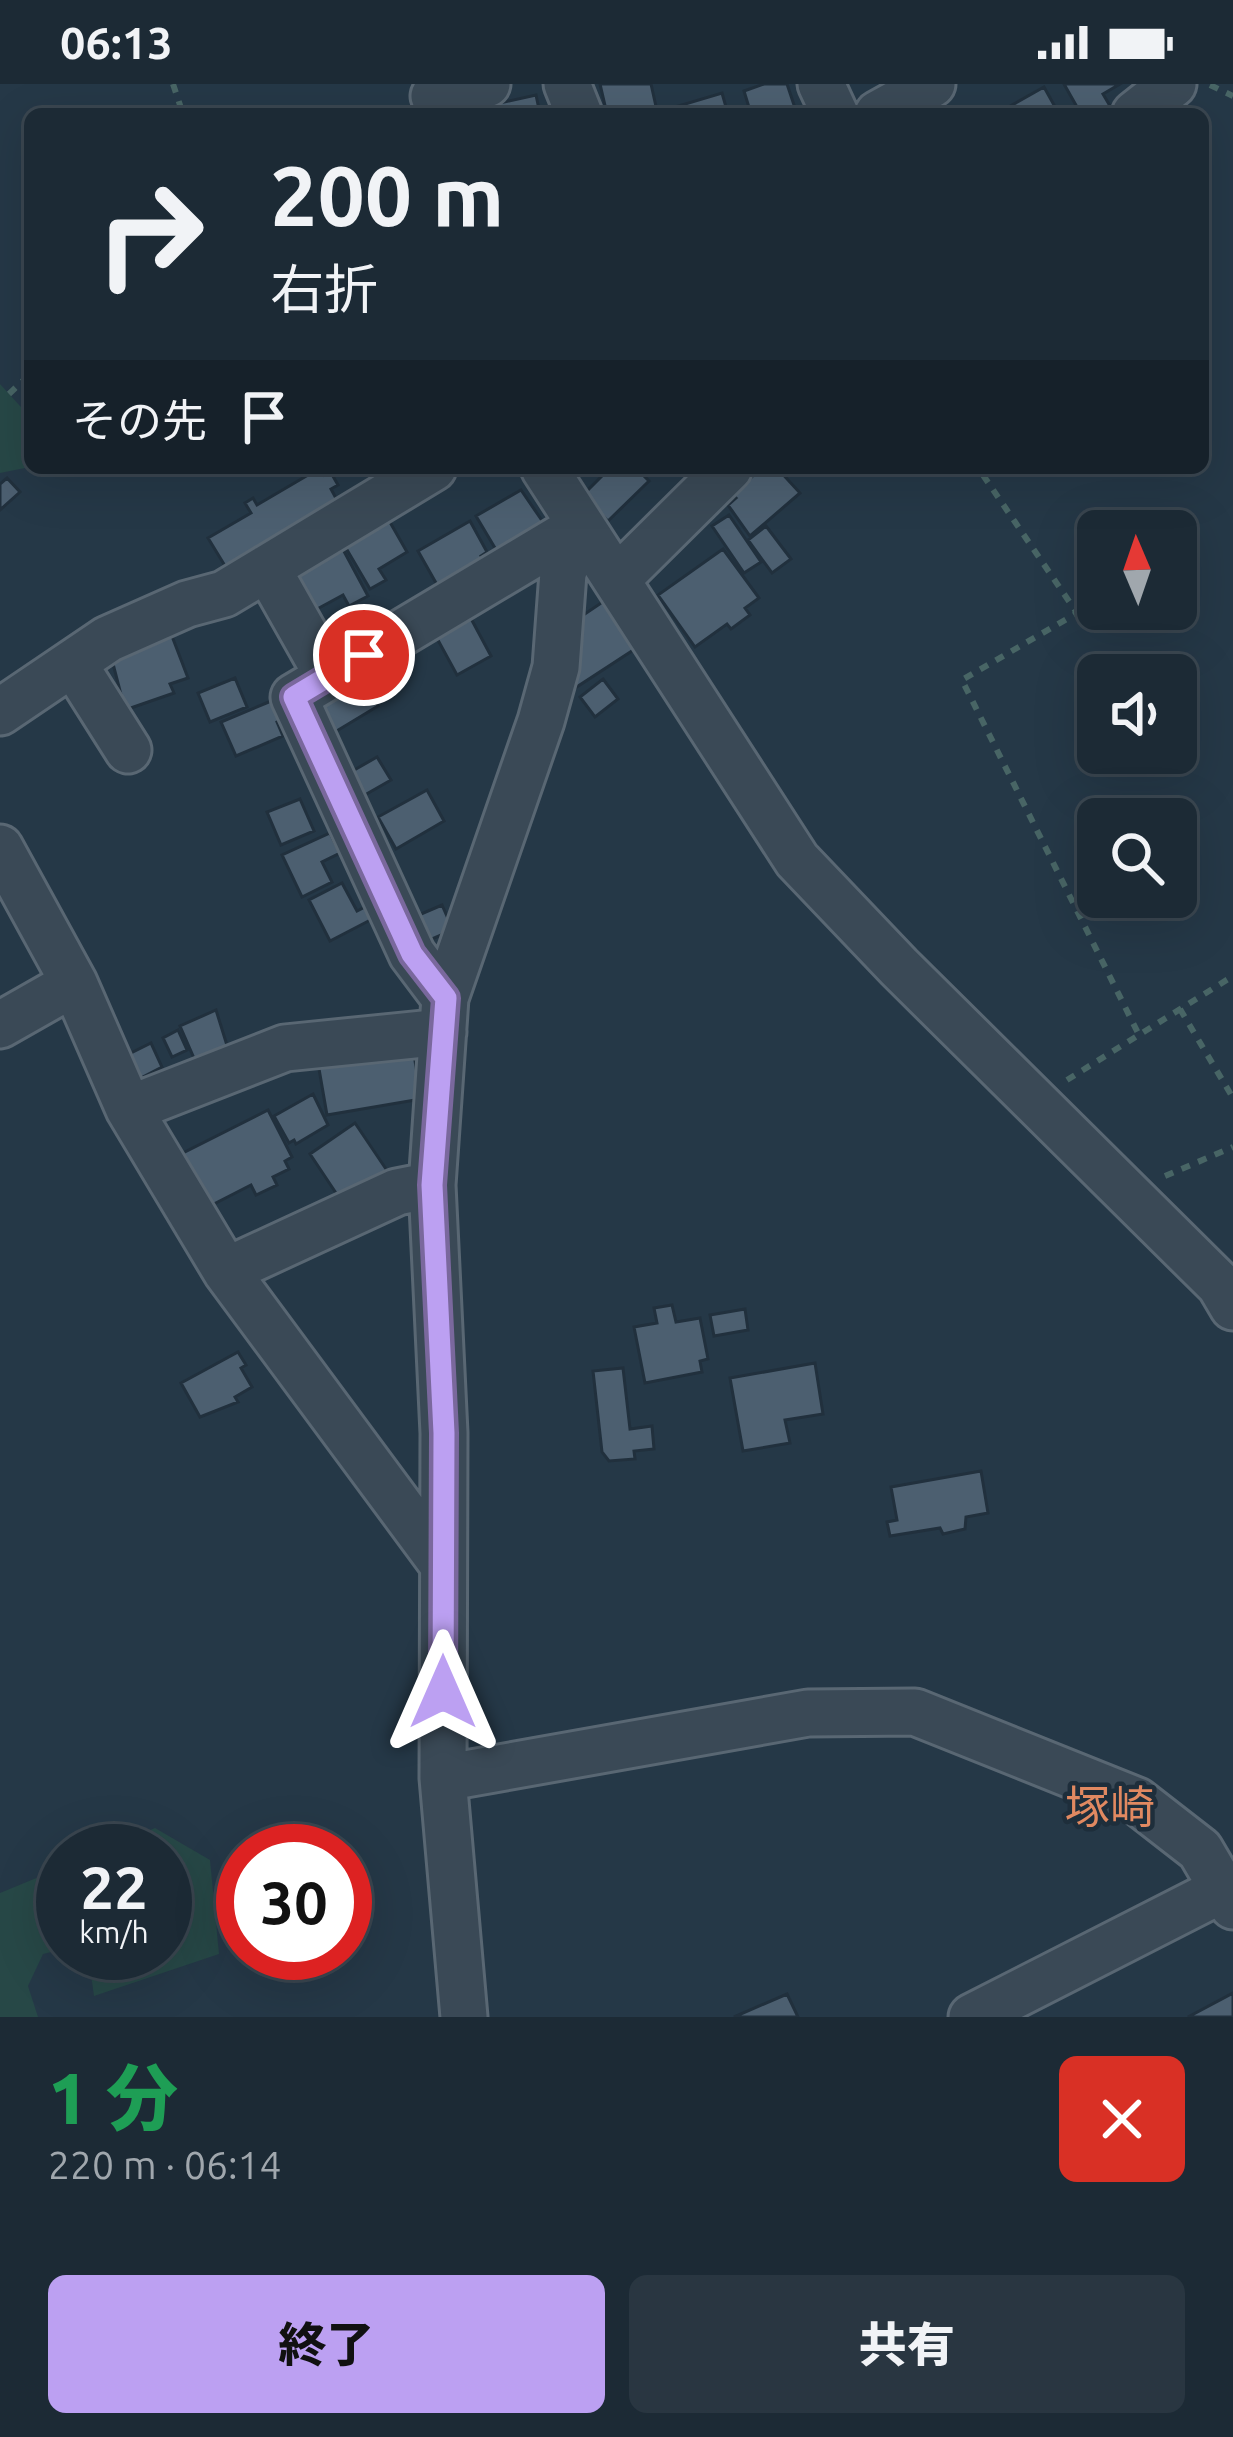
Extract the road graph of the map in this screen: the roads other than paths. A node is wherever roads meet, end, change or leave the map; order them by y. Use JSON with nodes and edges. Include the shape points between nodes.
{"nodes":[{"id":1,"x":487,"y":84,"type":"edge"},
{"id":2,"x":932,"y":84,"type":"edge"},
{"id":3,"x":1173,"y":84,"type":"edge"},
{"id":4,"x":435,"y":98,"type":"edge"},
{"id":5,"x":889,"y":108,"type":"edge"},
{"id":6,"x":1143,"y":108,"type":"edge"},
{"id":7,"x":423,"y":474,"type":"edge"},
{"id":8,"x":548,"y":474,"type":"edge"},
{"id":9,"x":723,"y":474,"type":"edge"},
{"id":10,"x":579,"y":527,"type":"junction"},
{"id":11,"x":266,"y":568,"type":"junction"},
{"id":12,"x":617,"y":579,"type":"junction"},
{"id":13,"x":73,"y":663,"type":"junction"},
{"id":14,"x":328,"y":676,"type":"junction"},
{"id":15,"x":0,"y":712,"type":"edge"},
{"id":16,"x":128,"y":750,"type":"dead end"},
{"id":17,"x":0,"y":848,"type":"edge"},
{"id":18,"x":74,"y":983,"type":"junction"},
{"id":19,"x":444,"y":1015,"type":"junction"},
{"id":20,"x":0,"y":1025,"type":"edge"},
{"id":21,"x":129,"y":1109,"type":"junction"},
{"id":22,"x":432,"y":1185,"type":"junction"},
{"id":23,"x":226,"y":1271,"type":"junction"},
{"id":24,"x":1233,"y":1307,"type":"edge"},
{"id":25,"x":442,"y":1563,"type":"junction"},
{"id":26,"x":443,"y":1778,"type":"junction"},
{"id":27,"x":1229,"y":1893,"type":"edge"},
{"id":28,"x":464,"y":2017,"type":"edge"},
{"id":29,"x":972,"y":2017,"type":"edge"}],
"edges":[{"from":1,"to":4,"type":"street"},
{"from":2,"to":5,"type":"street"},
{"from":3,"to":6,"type":"street"},
{"from":7,"to":11,"type":"street"},
{"from":8,"to":10,"type":"street"},
{"from":9,"to":12,"type":"street"},
{"from":10,"to":12,"type":"street"},
{"from":10,"to":14,"type":"street"},
{"from":10,"to":19,"type":"street","via":[[562,573],[556,667]]},
{"from":11,"to":13,"type":"street"},
{"from":11,"to":14,"type":"street"},
{"from":12,"to":24,"type":"street","via":[[797,860],[1220,1285]]},
{"from":13,"to":15,"type":"street"},
{"from":13,"to":16,"type":"street"},
{"from":14,"to":19,"type":"street","via":[[294,697]]},
{"from":17,"to":18,"type":"street"},
{"from":18,"to":20,"type":"street"},
{"from":18,"to":21,"type":"street"},
{"from":19,"to":21,"type":"street","via":[[285,1048]]},
{"from":19,"to":22,"type":"street"},
{"from":21,"to":23,"type":"street"},
{"from":22,"to":23,"type":"street","via":[[397,1192]]},
{"from":22,"to":25,"type":"street"},
{"from":23,"to":25,"type":"street"},
{"from":25,"to":26,"type":"street"},
{"from":26,"to":27,"type":"street","via":[[808,1713],[915,1712],[1137,1802],[1200,1850]]},
{"from":26,"to":28,"type":"street"},
{"from":27,"to":29,"type":"street"}]}
